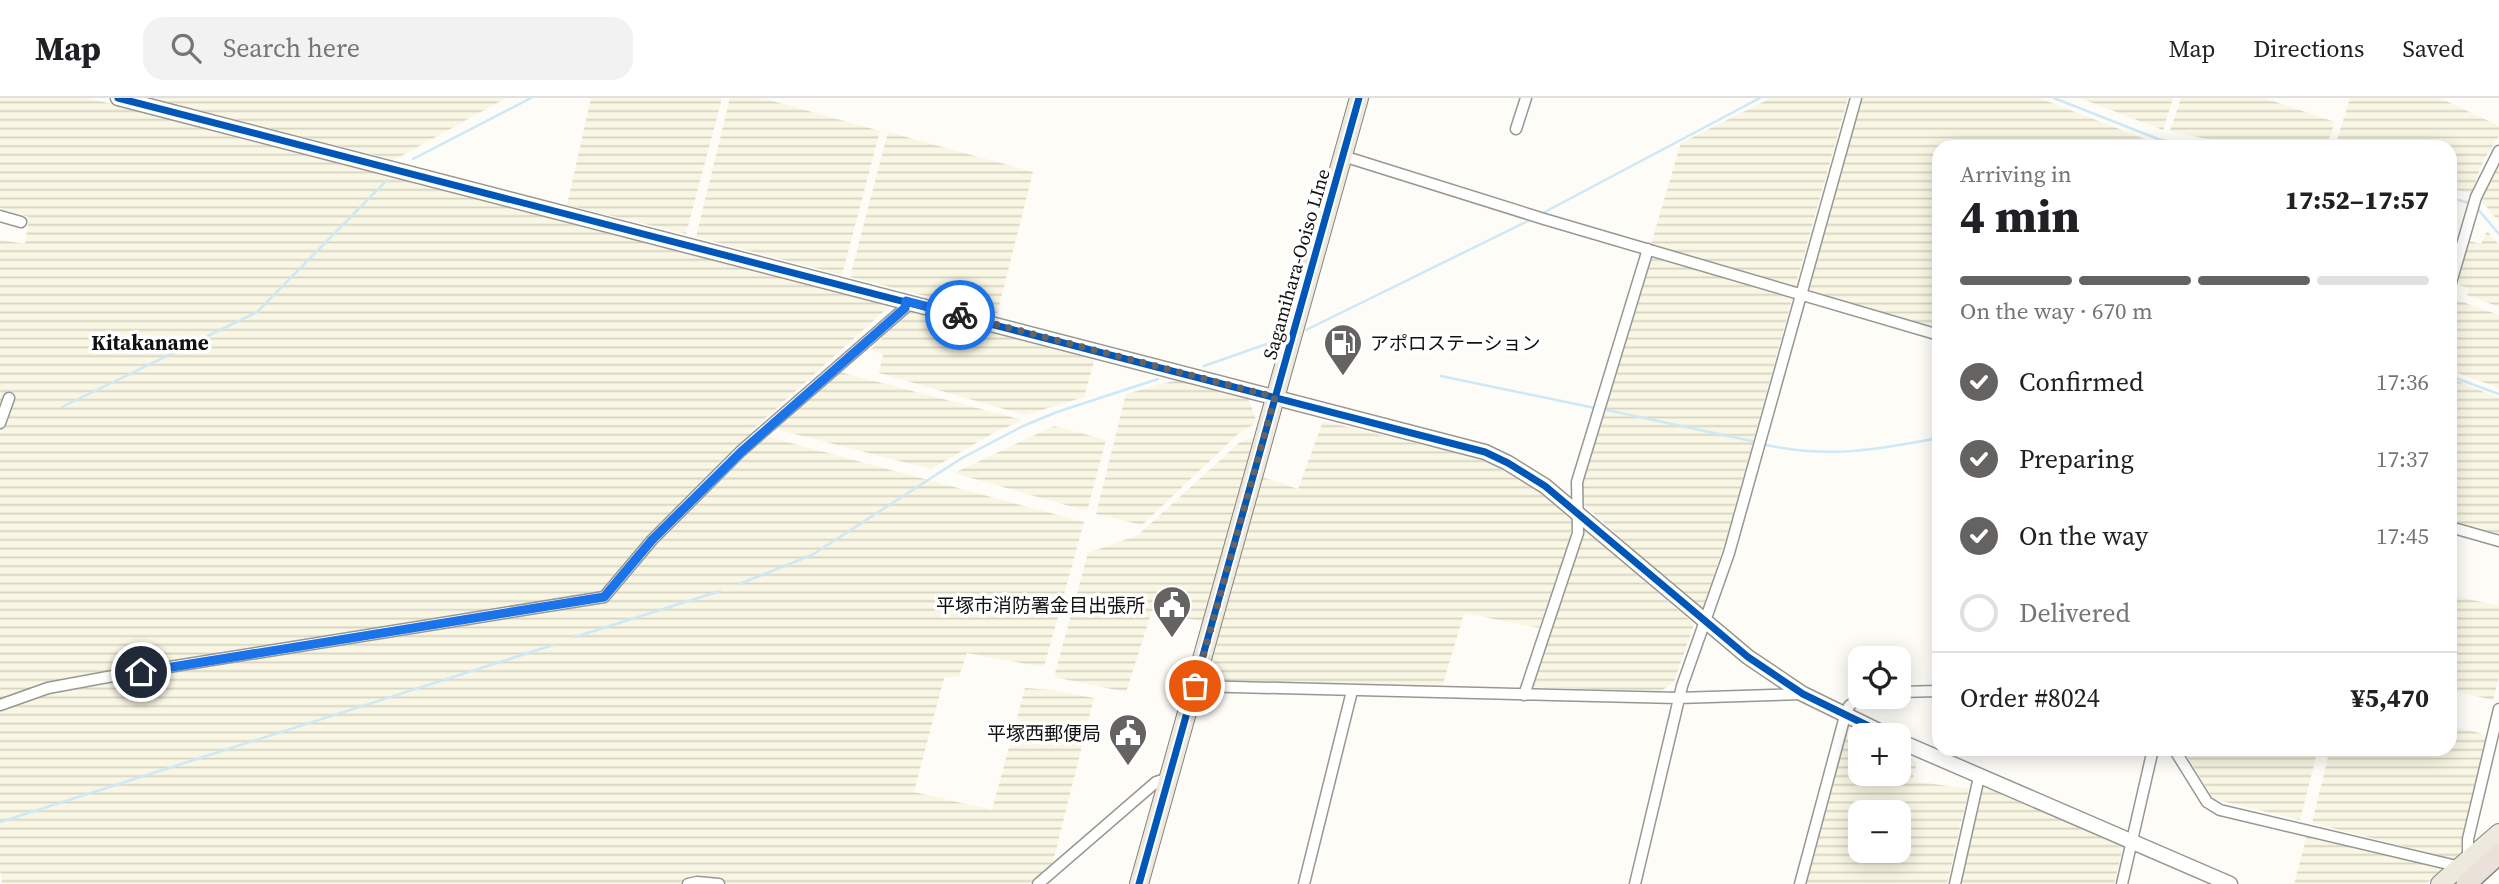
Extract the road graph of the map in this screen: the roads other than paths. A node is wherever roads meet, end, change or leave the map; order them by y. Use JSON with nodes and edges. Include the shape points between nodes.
{"nodes":[{"id":1,"x":118,"y":98,"type":"edge"},
{"id":2,"x":1359,"y":98,"type":"edge"},
{"id":3,"x":1526,"y":98,"type":"edge"},
{"id":4,"x":1856,"y":98,"type":"edge"},
{"id":5,"x":1516,"y":128,"type":"dead end"},
{"id":6,"x":2499,"y":151,"type":"edge"},
{"id":7,"x":1343,"y":156,"type":"junction"},
{"id":8,"x":0,"y":216,"type":"edge"},
{"id":9,"x":22,"y":222,"type":"dead end"},
{"id":10,"x":1648,"y":249,"type":"junction"},
{"id":11,"x":2457,"y":262,"type":"edge"},
{"id":12,"x":1801,"y":294,"type":"junction"},
{"id":13,"x":906,"y":301,"type":"junction"},
{"id":14,"x":1932,"y":333,"type":"edge"},
{"id":15,"x":1275,"y":397,"type":"junction"},
{"id":16,"x":9,"y":398,"type":"dead end"},
{"id":17,"x":0,"y":423,"type":"edge"},
{"id":18,"x":1577,"y":513,"type":"junction"},
{"id":19,"x":2457,"y":529,"type":"edge"},
{"id":20,"x":2499,"y":541,"type":"edge"},
{"id":21,"x":1705,"y":620,"type":"junction"},
{"id":22,"x":1195,"y":686,"type":"junction"},
{"id":23,"x":1352,"y":691,"type":"junction"},
{"id":24,"x":1932,"y":691,"type":"edge"},
{"id":25,"x":1911,"y":692,"type":"edge"},
{"id":26,"x":1803,"y":694,"type":"junction"},
{"id":27,"x":1524,"y":695,"type":"junction"},
{"id":28,"x":1678,"y":698,"type":"junction"},
{"id":29,"x":0,"y":705,"type":"edge"},
{"id":30,"x":1848,"y":708,"type":"edge"},
{"id":31,"x":2499,"y":709,"type":"edge"},
{"id":32,"x":1845,"y":716,"type":"junction"},
{"id":33,"x":1860,"y":723,"type":"edge"},
{"id":34,"x":1911,"y":746,"type":"edge"},
{"id":35,"x":1932,"y":756,"type":"edge"},
{"id":36,"x":1932,"y":756,"type":"edge"},
{"id":37,"x":2151,"y":756,"type":"edge"},
{"id":38,"x":2179,"y":756,"type":"edge"},
{"id":39,"x":1979,"y":777,"type":"junction"},
{"id":40,"x":1169,"y":778,"type":"junction"},
{"id":41,"x":2499,"y":833,"type":"edge"},
{"id":42,"x":2131,"y":842,"type":"junction"},
{"id":43,"x":2499,"y":854,"type":"edge"},
{"id":44,"x":2465,"y":870,"type":"edge"},
{"id":45,"x":2499,"y":871,"type":"edge"},
{"id":46,"x":688,"y":884,"type":"edge"},
{"id":47,"x":719,"y":884,"type":"edge"},
{"id":48,"x":1038,"y":884,"type":"edge"},
{"id":49,"x":1139,"y":884,"type":"edge"},
{"id":50,"x":1304,"y":884,"type":"edge"},
{"id":51,"x":1635,"y":884,"type":"edge"},
{"id":52,"x":1800,"y":884,"type":"edge"},
{"id":53,"x":1955,"y":884,"type":"edge"},
{"id":54,"x":2122,"y":884,"type":"edge"},
{"id":55,"x":2230,"y":884,"type":"edge"},
{"id":56,"x":2440,"y":884,"type":"edge"},
{"id":57,"x":2486,"y":884,"type":"edge"}],
"edges":[{"from":1,"to":13,"type":"street"},
{"from":2,"to":7,"type":"main road","name":"Sagamihara-Ooiso LIne"},
{"from":3,"to":5,"type":"street"},
{"from":4,"to":12,"type":"street"},
{"from":6,"to":11,"type":"street","via":[[2476,197]]},
{"from":7,"to":10,"type":"street"},
{"from":7,"to":15,"type":"main road","name":"Sagamihara-Ooiso LIne"},
{"from":8,"to":9,"type":"street"},
{"from":10,"to":12,"type":"street"},
{"from":10,"to":18,"type":"street","via":[[1577,482]]},
{"from":12,"to":14,"type":"street"},
{"from":12,"to":21,"type":"street","via":[[1729,552]]},
{"from":13,"to":15,"type":"street"},
{"from":13,"to":29,"type":"street","via":[[905,308],[741,452],[652,540],[604,597],[113,676],[48,688]]},
{"from":15,"to":18,"type":"street","via":[[1485,452],[1545,486]]},
{"from":15,"to":22,"type":"main road","name":"Sagamihara-Ooiso LIne"},
{"from":16,"to":17,"type":"street"},
{"from":18,"to":21,"type":"street"},
{"from":18,"to":27,"type":"street","via":[[1578,533]]},
{"from":19,"to":20,"type":"street"},
{"from":21,"to":26,"type":"street","via":[[1748,657]]},
{"from":21,"to":28,"type":"street"},
{"from":22,"to":23,"type":"street"},
{"from":22,"to":40,"type":"main road","name":"Sagamihara-Ooiso LIne"},
{"from":23,"to":27,"type":"street"},
{"from":23,"to":50,"type":"street"},
{"from":24,"to":25,"type":"street"},
{"from":26,"to":28,"type":"street"},
{"from":26,"to":32,"type":"street"},
{"from":27,"to":28,"type":"street"},
{"from":28,"to":51,"type":"street"},
{"from":30,"to":32,"type":"street"},
{"from":31,"to":44,"type":"street"},
{"from":32,"to":33,"type":"street"},
{"from":32,"to":52,"type":"street"},
{"from":34,"to":36,"type":"street"},
{"from":35,"to":39,"type":"street"},
{"from":37,"to":42,"type":"street"},
{"from":38,"to":44,"type":"street","via":[[2207,802],[2220,810]]},
{"from":39,"to":42,"type":"street"},
{"from":39,"to":53,"type":"street"},
{"from":40,"to":48,"type":"street","via":[[1156,782]]},
{"from":40,"to":49,"type":"main road","name":"Sagamihara-Ooiso LIne"},
{"from":41,"to":44,"type":"main road"},
{"from":42,"to":54,"type":"street"},
{"from":42,"to":55,"type":"street"},
{"from":43,"to":44,"type":"highway"},
{"from":44,"to":56,"type":"main road"},
{"from":45,"to":57,"type":"highway"},
{"from":46,"to":47,"type":"street"}]}
